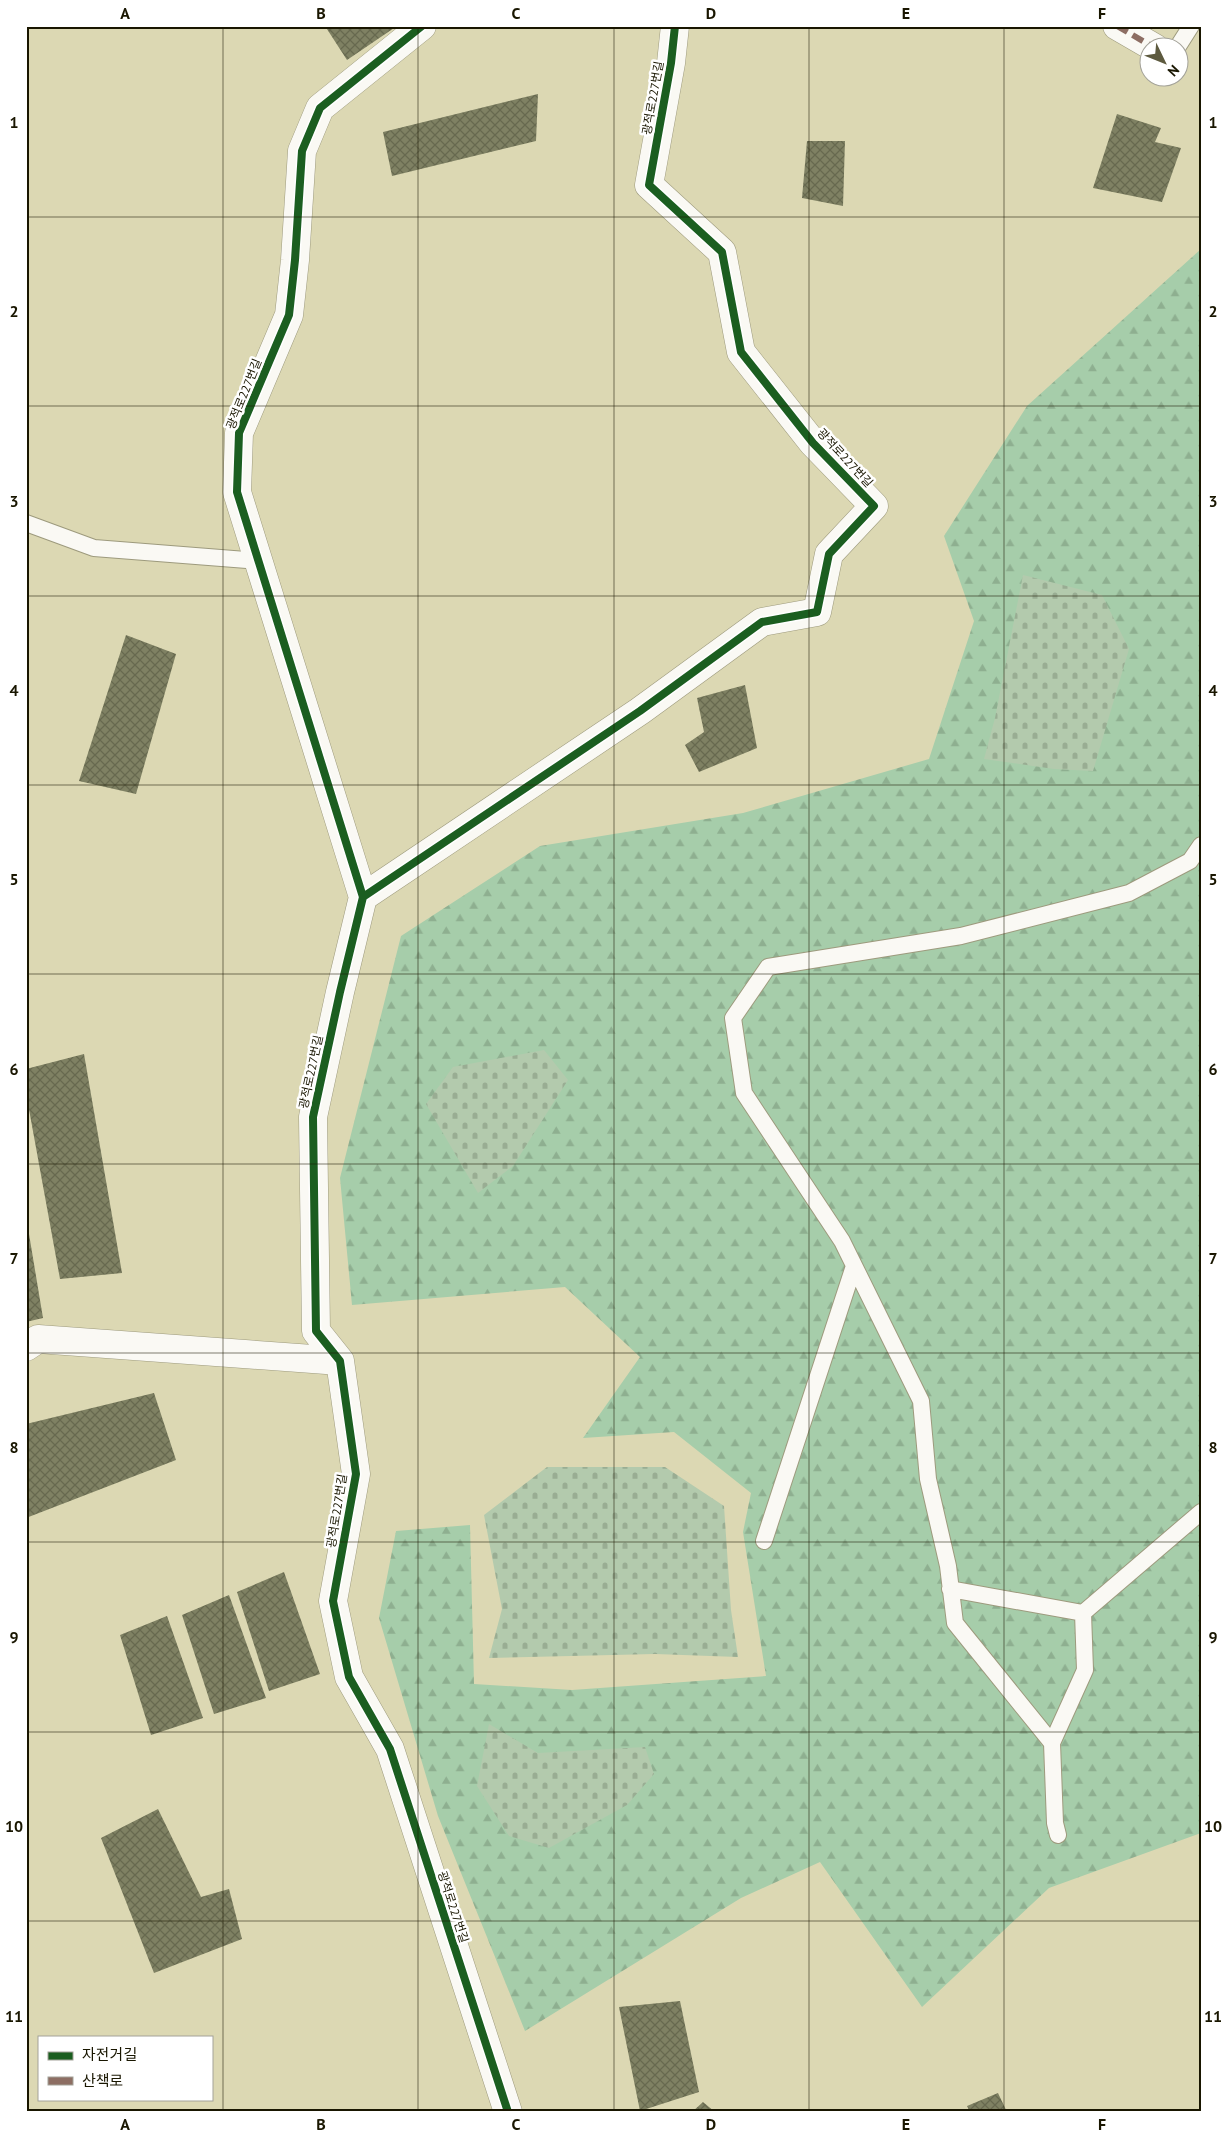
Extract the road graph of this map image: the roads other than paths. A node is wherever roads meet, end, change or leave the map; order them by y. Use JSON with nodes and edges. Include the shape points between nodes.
{"nodes":[{"id":1,"x":422,"y":26,"type":"edge"},
{"id":2,"x":675,"y":26,"type":"edge"},
{"id":3,"x":1117,"y":26,"type":"edge"},
{"id":4,"x":1191,"y":26,"type":"edge"},
{"id":5,"x":1183,"y":38,"type":"edge"},
{"id":6,"x":1140,"y":39,"type":"edge"},
{"id":7,"x":26,"y":523,"type":"edge"},
{"id":8,"x":258,"y":561,"type":"junction"},
{"id":9,"x":1201,"y":845,"type":"edge"},
{"id":10,"x":363,"y":897,"type":"junction"},
{"id":11,"x":854,"y":1266,"type":"junction"},
{"id":12,"x":26,"y":1347,"type":"edge"},
{"id":13,"x":340,"y":1361,"type":"junction"},
{"id":14,"x":1201,"y":1512,"type":"edge"},
{"id":15,"x":764,"y":1540,"type":"dead end"},
{"id":16,"x":950,"y":1589,"type":"junction"},
{"id":17,"x":1083,"y":1613,"type":"junction"},
{"id":18,"x":1052,"y":1743,"type":"junction"},
{"id":19,"x":1058,"y":1836,"type":"dead end"},
{"id":20,"x":508,"y":2112,"type":"edge"}],
"edges":[{"from":1,"to":8,"type":"street","name":"광적로227번길","via":[[320,108],[302,151],[289,315],[239,433],[237,492]]},
{"from":2,"to":10,"type":"street","name":"광적로227번길","via":[[649,185],[722,252],[741,352],[813,443],[874,506],[829,554],[817,612],[762,622],[640,711]]},
{"from":3,"to":6,"type":"street"},
{"from":4,"to":5,"type":"lane"},
{"from":7,"to":8,"type":"lane","via":[[94,548]]},
{"from":8,"to":10,"type":"street","name":"광적로227번길"},
{"from":9,"to":11,"type":"lane","via":[[1190,861],[1129,893],[961,936],[768,967],[733,1018],[744,1093],[842,1241]]},
{"from":10,"to":13,"type":"street","name":"광적로227번길","via":[[313,1117],[316,1331]]},
{"from":11,"to":15,"type":"lane"},
{"from":11,"to":16,"type":"lane","via":[[921,1401],[928,1479],[948,1566]]},
{"from":12,"to":13,"type":"street","via":[[38,1339]]},
{"from":13,"to":20,"type":"street","name":"광적로227번길","via":[[356,1474],[333,1601],[349,1677],[390,1749]]},
{"from":14,"to":17,"type":"lane"},
{"from":16,"to":17,"type":"lane"},
{"from":16,"to":18,"type":"lane","via":[[955,1623]]},
{"from":17,"to":18,"type":"lane","via":[[1085,1670]]},
{"from":18,"to":19,"type":"lane"}]}
